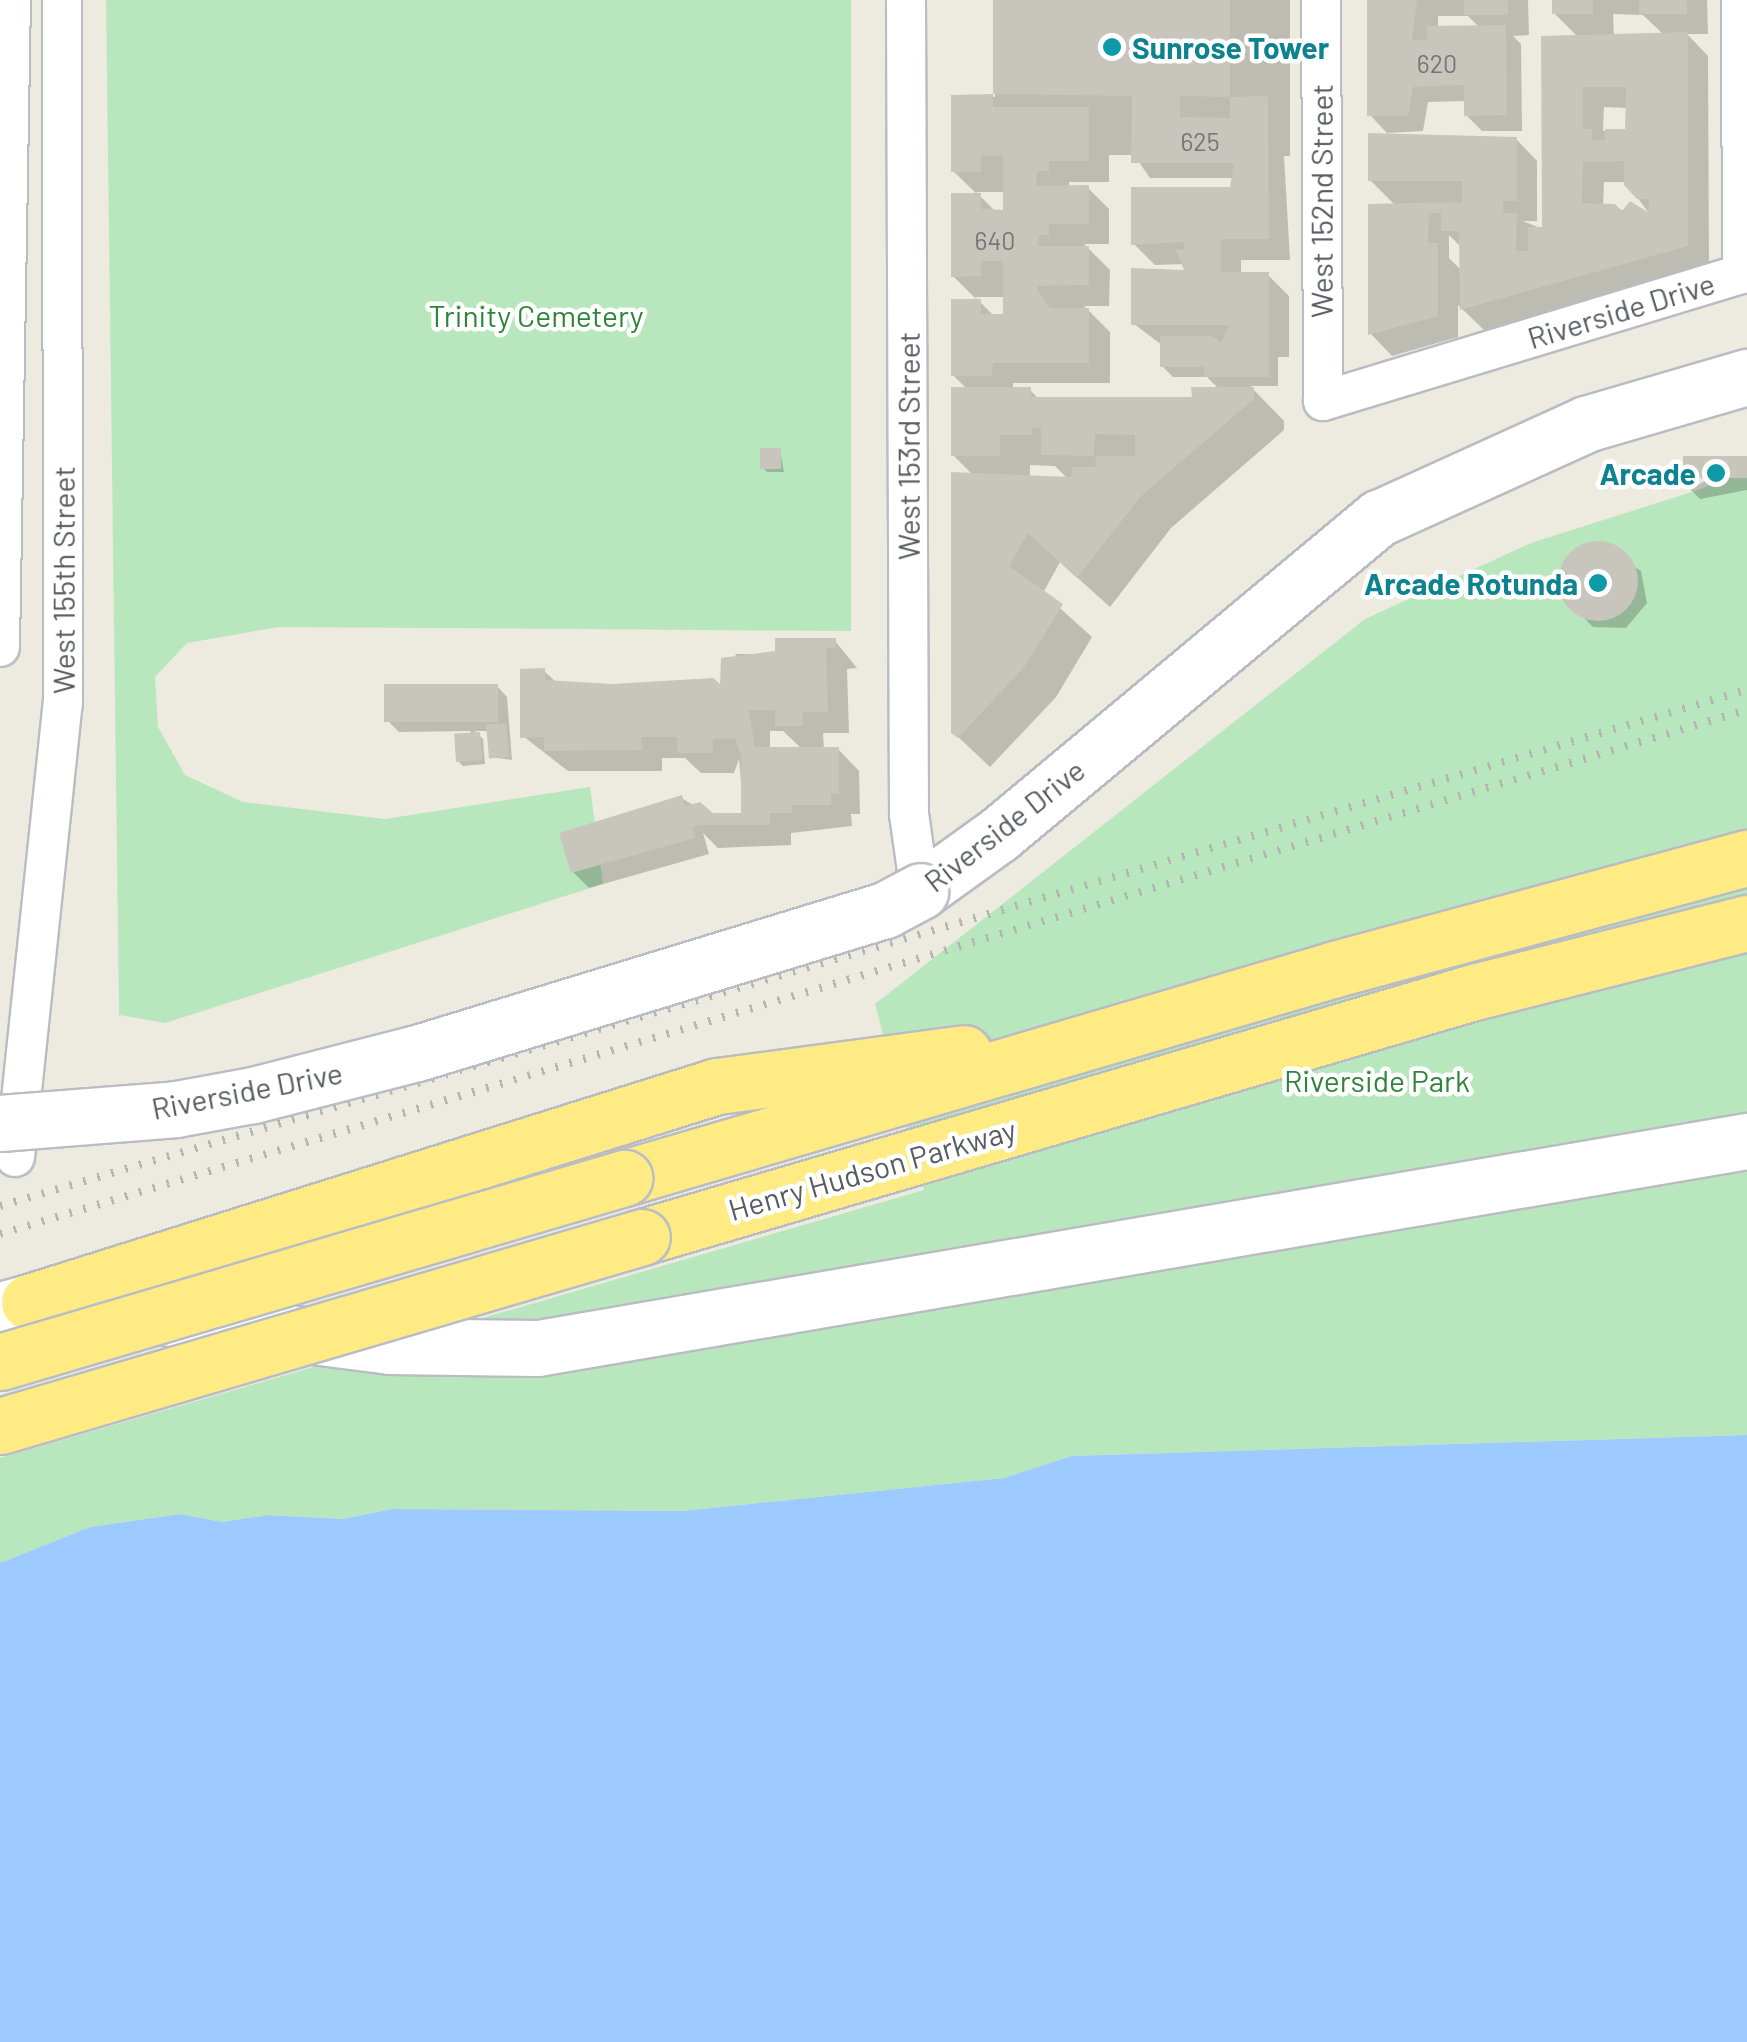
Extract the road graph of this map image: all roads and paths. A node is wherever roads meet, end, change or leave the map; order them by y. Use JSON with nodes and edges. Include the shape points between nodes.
{"nodes":[{"id":1,"x":12,"y":0,"type":"edge"},
{"id":2,"x":62,"y":0,"type":"edge"},
{"id":3,"x":906,"y":0,"type":"edge"},
{"id":4,"x":1321,"y":0,"type":"edge"},
{"id":5,"x":1741,"y":0,"type":"edge"},
{"id":6,"x":1744,"y":273,"type":"edge"},
{"id":7,"x":1747,"y":377,"type":"edge"},
{"id":8,"x":1323,"y":401,"type":"joint"},
{"id":9,"x":0,"y":647,"type":"edge"},
{"id":10,"x":1747,"y":858,"type":"edge"},
{"id":11,"x":920,"y":891,"type":"junction"},
{"id":12,"x":1747,"y":922,"type":"edge"},
{"id":13,"x":1747,"y":955,"type":"edge"},
{"id":14,"x":1474,"y":992,"type":"junction"},
{"id":15,"x":1087,"y":1042,"type":"junction"},
{"id":16,"x":7,"y":1140,"type":"edge"},
{"id":17,"x":1747,"y":1142,"type":"edge"},
{"id":18,"x":10,"y":1312,"type":"edge"},
{"id":19,"x":0,"y":1362,"type":"edge"},
{"id":20,"x":0,"y":1426,"type":"edge"}],
"edges":[{"from":1,"to":9,"type":"street","name":"West 155th Street"},
{"from":2,"to":16,"type":"street","name":"West 155th Street","via":[[63,704]]},
{"from":3,"to":11,"type":"street","name":"West 153rd Street","via":[[909,814]]},
{"from":4,"to":8,"type":"street","name":"West 152nd Street"},
{"from":5,"to":6,"type":"street"},
{"from":6,"to":8,"type":"street","name":"Riverside Drive"},
{"from":7,"to":11,"type":"main road","name":"Riverside Drive","via":[[1586,424],[1379,518]]},
{"from":10,"to":15,"type":"highway","name":"Henry Hudson Parkway"},
{"from":11,"to":16,"type":"main road","name":"Riverside Drive","bridge":true,"via":[[868,915],[416,1053],[272,1090]]},
{"from":12,"to":14,"type":"highway","name":"Henry Hudson Parkway"},
{"from":13,"to":14,"type":"highway","via":[[1660,975]]},
{"from":14,"to":20,"type":"highway","name":"Henry Hudson Parkway","bridge":true},
{"from":15,"to":18,"type":"highway","via":[[864,1062],[717,1086]]},
{"from":15,"to":19,"type":"highway","name":"Henry Hudson Parkway","bridge":true},
{"from":17,"to":18,"type":"main road","via":[[538,1348],[390,1346]]}]}
